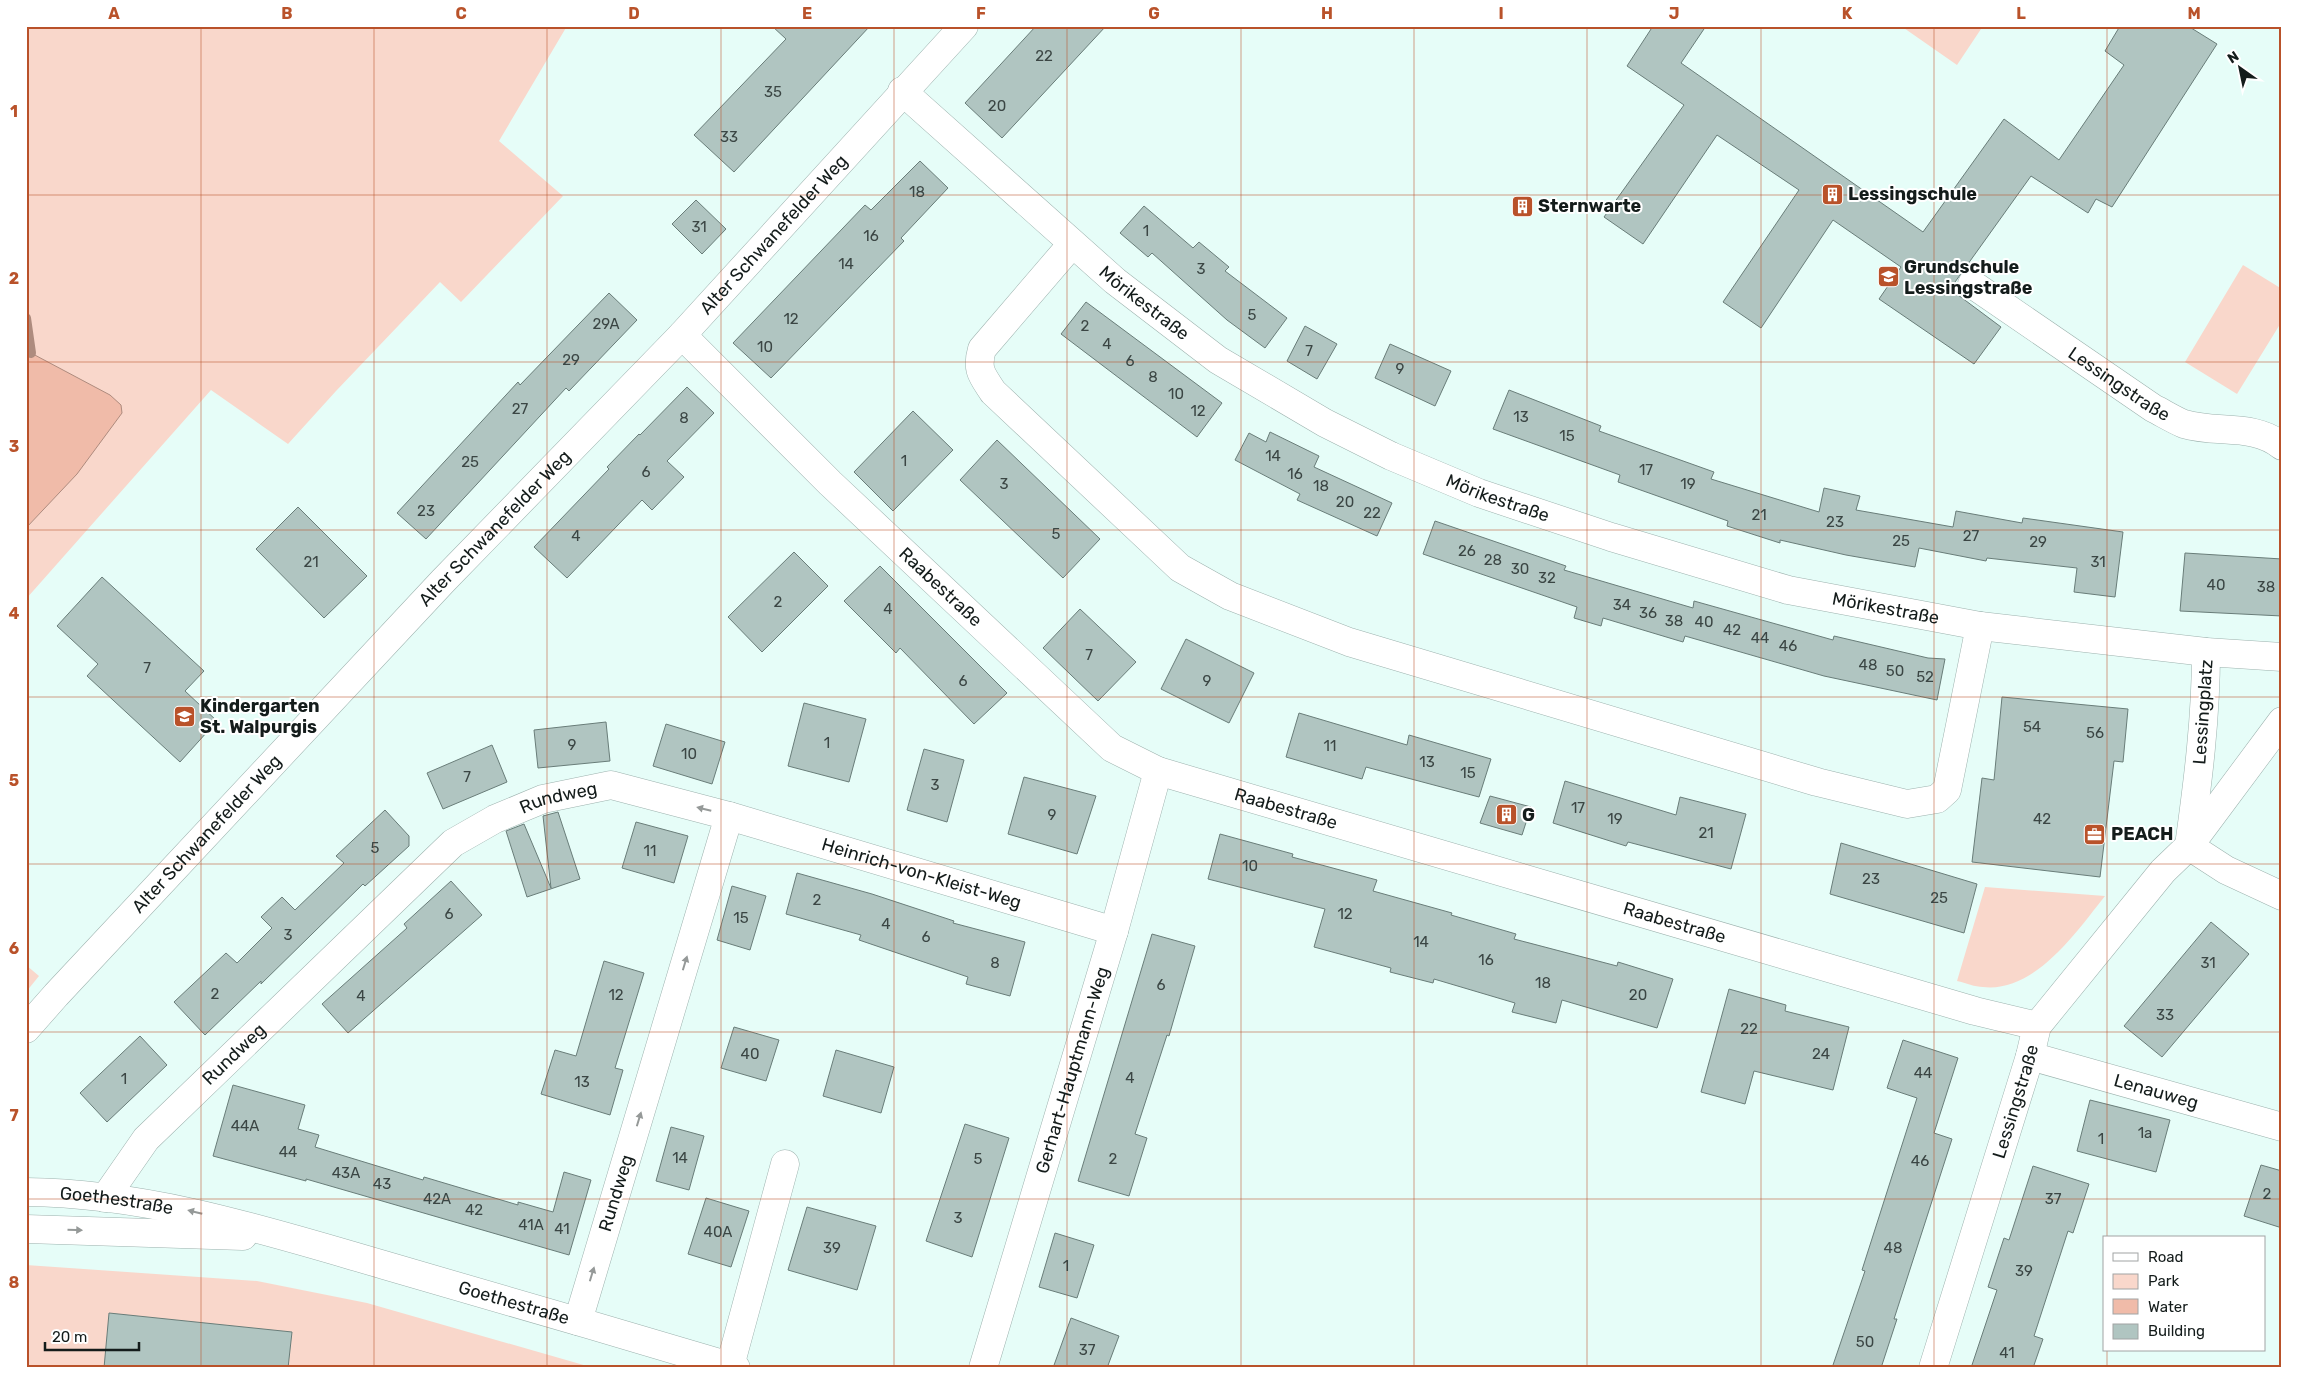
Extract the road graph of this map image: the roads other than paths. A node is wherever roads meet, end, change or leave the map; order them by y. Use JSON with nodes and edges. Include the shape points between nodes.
{"nodes":[{"id":1,"x":964,"y":26,"type":"edge"},
{"id":2,"x":902,"y":92,"type":"junction"},
{"id":3,"x":1072,"y":244,"type":"junction"},
{"id":4,"x":1972,"y":284,"type":"dead end"},
{"id":5,"x":682,"y":334,"type":"junction"},
{"id":6,"x":2282,"y":446,"type":"edge"},
{"id":7,"x":1980,"y":626,"type":"junction"},
{"id":8,"x":2206,"y":652,"type":"junction"},
{"id":9,"x":2282,"y":657,"type":"edge"},
{"id":10,"x":2282,"y":721,"type":"edge"},
{"id":11,"x":1158,"y":771,"type":"junction"},
{"id":12,"x":729,"y":816,"type":"junction"},
{"id":13,"x":2189,"y":846,"type":"junction"},
{"id":14,"x":2282,"y":896,"type":"edge"},
{"id":15,"x":1114,"y":931,"type":"junction"},
{"id":16,"x":2037,"y":1026,"type":"junction"},
{"id":17,"x":26,"y":1029,"type":"edge"},
{"id":18,"x":2030,"y":1056,"type":"junction"},
{"id":19,"x":2282,"y":1127,"type":"edge"},
{"id":20,"x":785,"y":1164,"type":"dead end"},
{"id":21,"x":26,"y":1192,"type":"edge"},
{"id":22,"x":105,"y":1198,"type":"junction"},
{"id":23,"x":26,"y":1229,"type":"edge"},
{"id":24,"x":292,"y":1238,"type":"junction"},
{"id":25,"x":578,"y":1321,"type":"junction"},
{"id":26,"x":733,"y":1367,"type":"edge"},
{"id":27,"x":983,"y":1368,"type":"edge"},
{"id":28,"x":1933,"y":1368,"type":"edge"}],
"edges":[{"from":1,"to":2,"type":"street","name":"Alter Schwanefelder Weg"},
{"from":2,"to":3,"type":"street","name":"Mörikestraße"},
{"from":2,"to":5,"type":"street","name":"Alter Schwanefelder Weg"},
{"from":3,"to":7,"type":"street","name":"Mörikestraße","via":[[1166,322],[1218,360],[1270,392],[1391,456],[1479,493],[1620,540],[1788,590]]},
{"from":3,"to":7,"type":"street","via":[[982,349],[978,363],[982,376],[993,392],[1174,563],[1230,596],[1349,642],[1817,782],[1907,804],[1936,799],[1947,790]]},
{"from":4,"to":6,"type":"street","name":"Lessingstraße","via":[[2153,408],[2184,424],[2256,432]]},
{"from":5,"to":11,"type":"street","name":"Raabestraße","via":[[830,483],[1112,748]]},
{"from":5,"to":17,"type":"street","name":"Alter Schwanefelder Weg","via":[[443,581]]},
{"from":7,"to":8,"type":"street","name":"Mörikestraße"},
{"from":8,"to":9,"type":"street","name":"Lessingplatz"},
{"from":8,"to":13,"type":"street","name":"Lessingplatz","via":[[2201,756]]},
{"from":10,"to":13,"type":"street"},
{"from":11,"to":15,"type":"street","name":"Gerhart-Hauptmann-Weg"},
{"from":11,"to":16,"type":"street","name":"Raabestraße","via":[[1975,1011]]},
{"from":12,"to":15,"type":"street","name":"Heinrich-von-Kleist-Weg"},
{"from":12,"to":22,"type":"street","name":"Rundweg","one_way":true,"via":[[610,785],[543,799],[495,819],[453,843],[146,1139]]},
{"from":25,"to":12,"type":"street","name":"Rundweg","one_way":true},
{"from":13,"to":14,"type":"street","via":[[2226,870]]},
{"from":13,"to":16,"type":"street","name":"Lessingstraße","via":[[2163,871]]},
{"from":15,"to":27,"type":"street","name":"Gerhart-Hauptmann-Weg"},
{"from":16,"to":18,"type":"street","name":"Lessingstraße"},
{"from":18,"to":19,"type":"street","name":"Lenauweg"},
{"from":18,"to":28,"type":"street","name":"Lessingstraße"},
{"from":20,"to":26,"type":"street"},
{"from":21,"to":22,"type":"street","name":"Goethestraße"},
{"from":24,"to":22,"type":"street","name":"Goethestraße","one_way":true,"via":[[189,1210]]},
{"from":23,"to":24,"type":"street","name":"Goethestraße","one_way":true},
{"from":24,"to":25,"type":"street","name":"Goethestraße"},
{"from":25,"to":26,"type":"street","name":"Goethestraße"}]}
